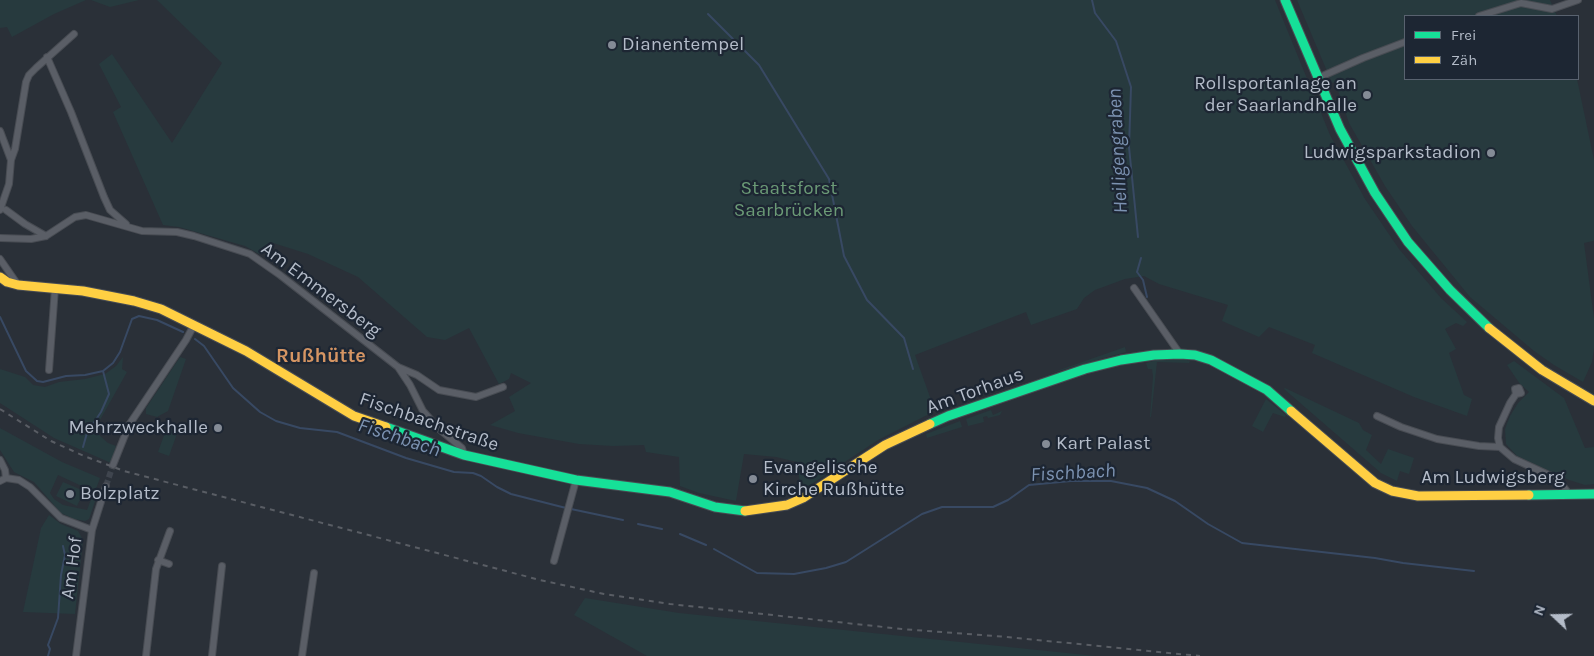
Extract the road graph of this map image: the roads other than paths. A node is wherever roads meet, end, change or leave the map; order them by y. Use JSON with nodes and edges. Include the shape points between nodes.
{"nodes":[{"id":1,"x":1285,"y":0,"type":"edge"},
{"id":2,"x":1578,"y":0,"type":"edge"},
{"id":3,"x":1521,"y":1,"type":"edge"},
{"id":4,"x":1508,"y":3,"type":"edge"},
{"id":5,"x":1481,"y":15,"type":"edge"},
{"id":6,"x":74,"y":34,"type":"dead end"},
{"id":7,"x":1404,"y":42,"type":"edge"},
{"id":8,"x":47,"y":57,"type":"junction"},
{"id":9,"x":1318,"y":78,"type":"junction"},
{"id":10,"x":0,"y":131,"type":"edge"},
{"id":11,"x":11,"y":160,"type":"junction"},
{"id":12,"x":3,"y":210,"type":"edge"},
{"id":13,"x":133,"y":228,"type":"junction"},
{"id":14,"x":46,"y":236,"type":"junction"},
{"id":15,"x":0,"y":238,"type":"edge"},
{"id":16,"x":0,"y":259,"type":"edge"},
{"id":17,"x":0,"y":277,"type":"edge"},
{"id":18,"x":18,"y":285,"type":"junction"},
{"id":19,"x":55,"y":288,"type":"junction"},
{"id":20,"x":1134,"y":288,"type":"dead end"},
{"id":21,"x":192,"y":328,"type":"junction"},
{"id":22,"x":1180,"y":354,"type":"junction"},
{"id":23,"x":398,"y":368,"type":"junction"},
{"id":24,"x":49,"y":370,"type":"dead end"},
{"id":25,"x":503,"y":387,"type":"dead end"},
{"id":26,"x":1516,"y":394,"type":"dead end"},
{"id":27,"x":1594,"y":402,"type":"edge"},
{"id":28,"x":1377,"y":416,"type":"dead end"},
{"id":29,"x":1500,"y":447,"type":"junction"},
{"id":30,"x":464,"y":455,"type":"junction"},
{"id":31,"x":0,"y":460,"type":"edge"},
{"id":32,"x":113,"y":465,"type":"tunnel mouth"},
{"id":33,"x":3,"y":480,"type":"edge"},
{"id":34,"x":576,"y":480,"type":"junction"},
{"id":35,"x":106,"y":486,"type":"tunnel mouth"},
{"id":36,"x":1392,"y":492,"type":"joint"},
{"id":37,"x":1569,"y":494,"type":"junction"},
{"id":38,"x":1594,"y":494,"type":"edge"},
{"id":39,"x":797,"y":501,"type":"joint"},
{"id":40,"x":92,"y":530,"type":"junction"},
{"id":41,"x":170,"y":531,"type":"dead end"},
{"id":42,"x":158,"y":560,"type":"junction"},
{"id":43,"x":554,"y":562,"type":"dead end"},
{"id":44,"x":169,"y":564,"type":"dead end"},
{"id":45,"x":222,"y":566,"type":"dead end"},
{"id":46,"x":314,"y":573,"type":"dead end"},
{"id":47,"x":76,"y":656,"type":"edge"},
{"id":48,"x":146,"y":656,"type":"edge"},
{"id":49,"x":212,"y":656,"type":"edge"},
{"id":50,"x":302,"y":656,"type":"edge"}],
"edges":[{"from":1,"to":9,"type":"main road"},
{"from":2,"to":3,"type":"street","via":[[1552,9]]},
{"from":3,"to":4,"type":"street"},
{"from":4,"to":5,"type":"street"},
{"from":6,"to":8,"type":"street"},
{"from":7,"to":9,"type":"street"},
{"from":8,"to":11,"type":"street","via":[[26,82]]},
{"from":8,"to":13,"type":"street","name":"Am Emmersberg","via":[[110,210]]},
{"from":9,"to":27,"type":"main road","via":[[1360,167],[1387,214],[1416,253],[1492,330],[1542,370]]},
{"from":10,"to":11,"type":"street"},
{"from":11,"to":12,"type":"street"},
{"from":12,"to":14,"type":"street"},
{"from":13,"to":14,"type":"street","name":"Am Emmersberg","via":[[80,215]]},
{"from":13,"to":23,"type":"street","name":"Am Emmersberg","via":[[177,232],[250,254]]},
{"from":14,"to":15,"type":"street","name":"Am Emmersberg"},
{"from":16,"to":18,"type":"street"},
{"from":17,"to":18,"type":"main road","name":"Fischbachstraße"},
{"from":18,"to":19,"type":"main road","name":"Fischbachstraße"},
{"from":19,"to":21,"type":"main road","name":"Fischbachstraße","via":[[145,303]]},
{"from":19,"to":24,"type":"street"},
{"from":20,"to":22,"type":"street"},
{"from":21,"to":30,"type":"main road","name":"Fischbachstraße","via":[[246,351],[354,416]]},
{"from":21,"to":32,"type":"street","via":[[129,425]]},
{"from":22,"to":36,"type":"main road","name":"Am Torhaus","via":[[1211,360],[1267,390],[1374,483]]},
{"from":22,"to":39,"type":"main road","name":"Am Torhaus","via":[[1128,359],[1085,369],[948,416],[885,445]]},
{"from":23,"to":25,"type":"street","name":"Am Emmersberg","via":[[417,375],[439,390],[459,395],[476,398]]},
{"from":23,"to":30,"type":"street","name":"Am Emmersberg","via":[[423,411],[462,448]]},
{"from":26,"to":29,"type":"street","via":[[1499,427]]},
{"from":28,"to":29,"type":"street","via":[[1437,439]]},
{"from":29,"to":37,"type":"street","via":[[1514,459],[1559,481]]},
{"from":30,"to":34,"type":"main road","name":"Fischbachstraße"},
{"from":31,"to":33,"type":"street","via":[[5,470]]},
{"from":33,"to":40,"type":"street","via":[[19,480],[61,518]]},
{"from":34,"to":39,"type":"main road","name":"Fischbachstraße","via":[[662,491],[707,505],[744,511],[775,508]]},
{"from":34,"to":43,"type":"street"},
{"from":35,"to":40,"type":"street","name":"Am Hof"},
{"from":36,"to":37,"type":"main road","name":"Am Ludwigsberg","via":[[1418,496]]},
{"from":37,"to":38,"type":"main road","name":"Am Ludwigsberg"},
{"from":40,"to":47,"type":"street","name":"Am Hof"},
{"from":41,"to":42,"type":"street"},
{"from":42,"to":44,"type":"street"},
{"from":42,"to":48,"type":"street"},
{"from":45,"to":49,"type":"street"},
{"from":46,"to":50,"type":"street"}]}
